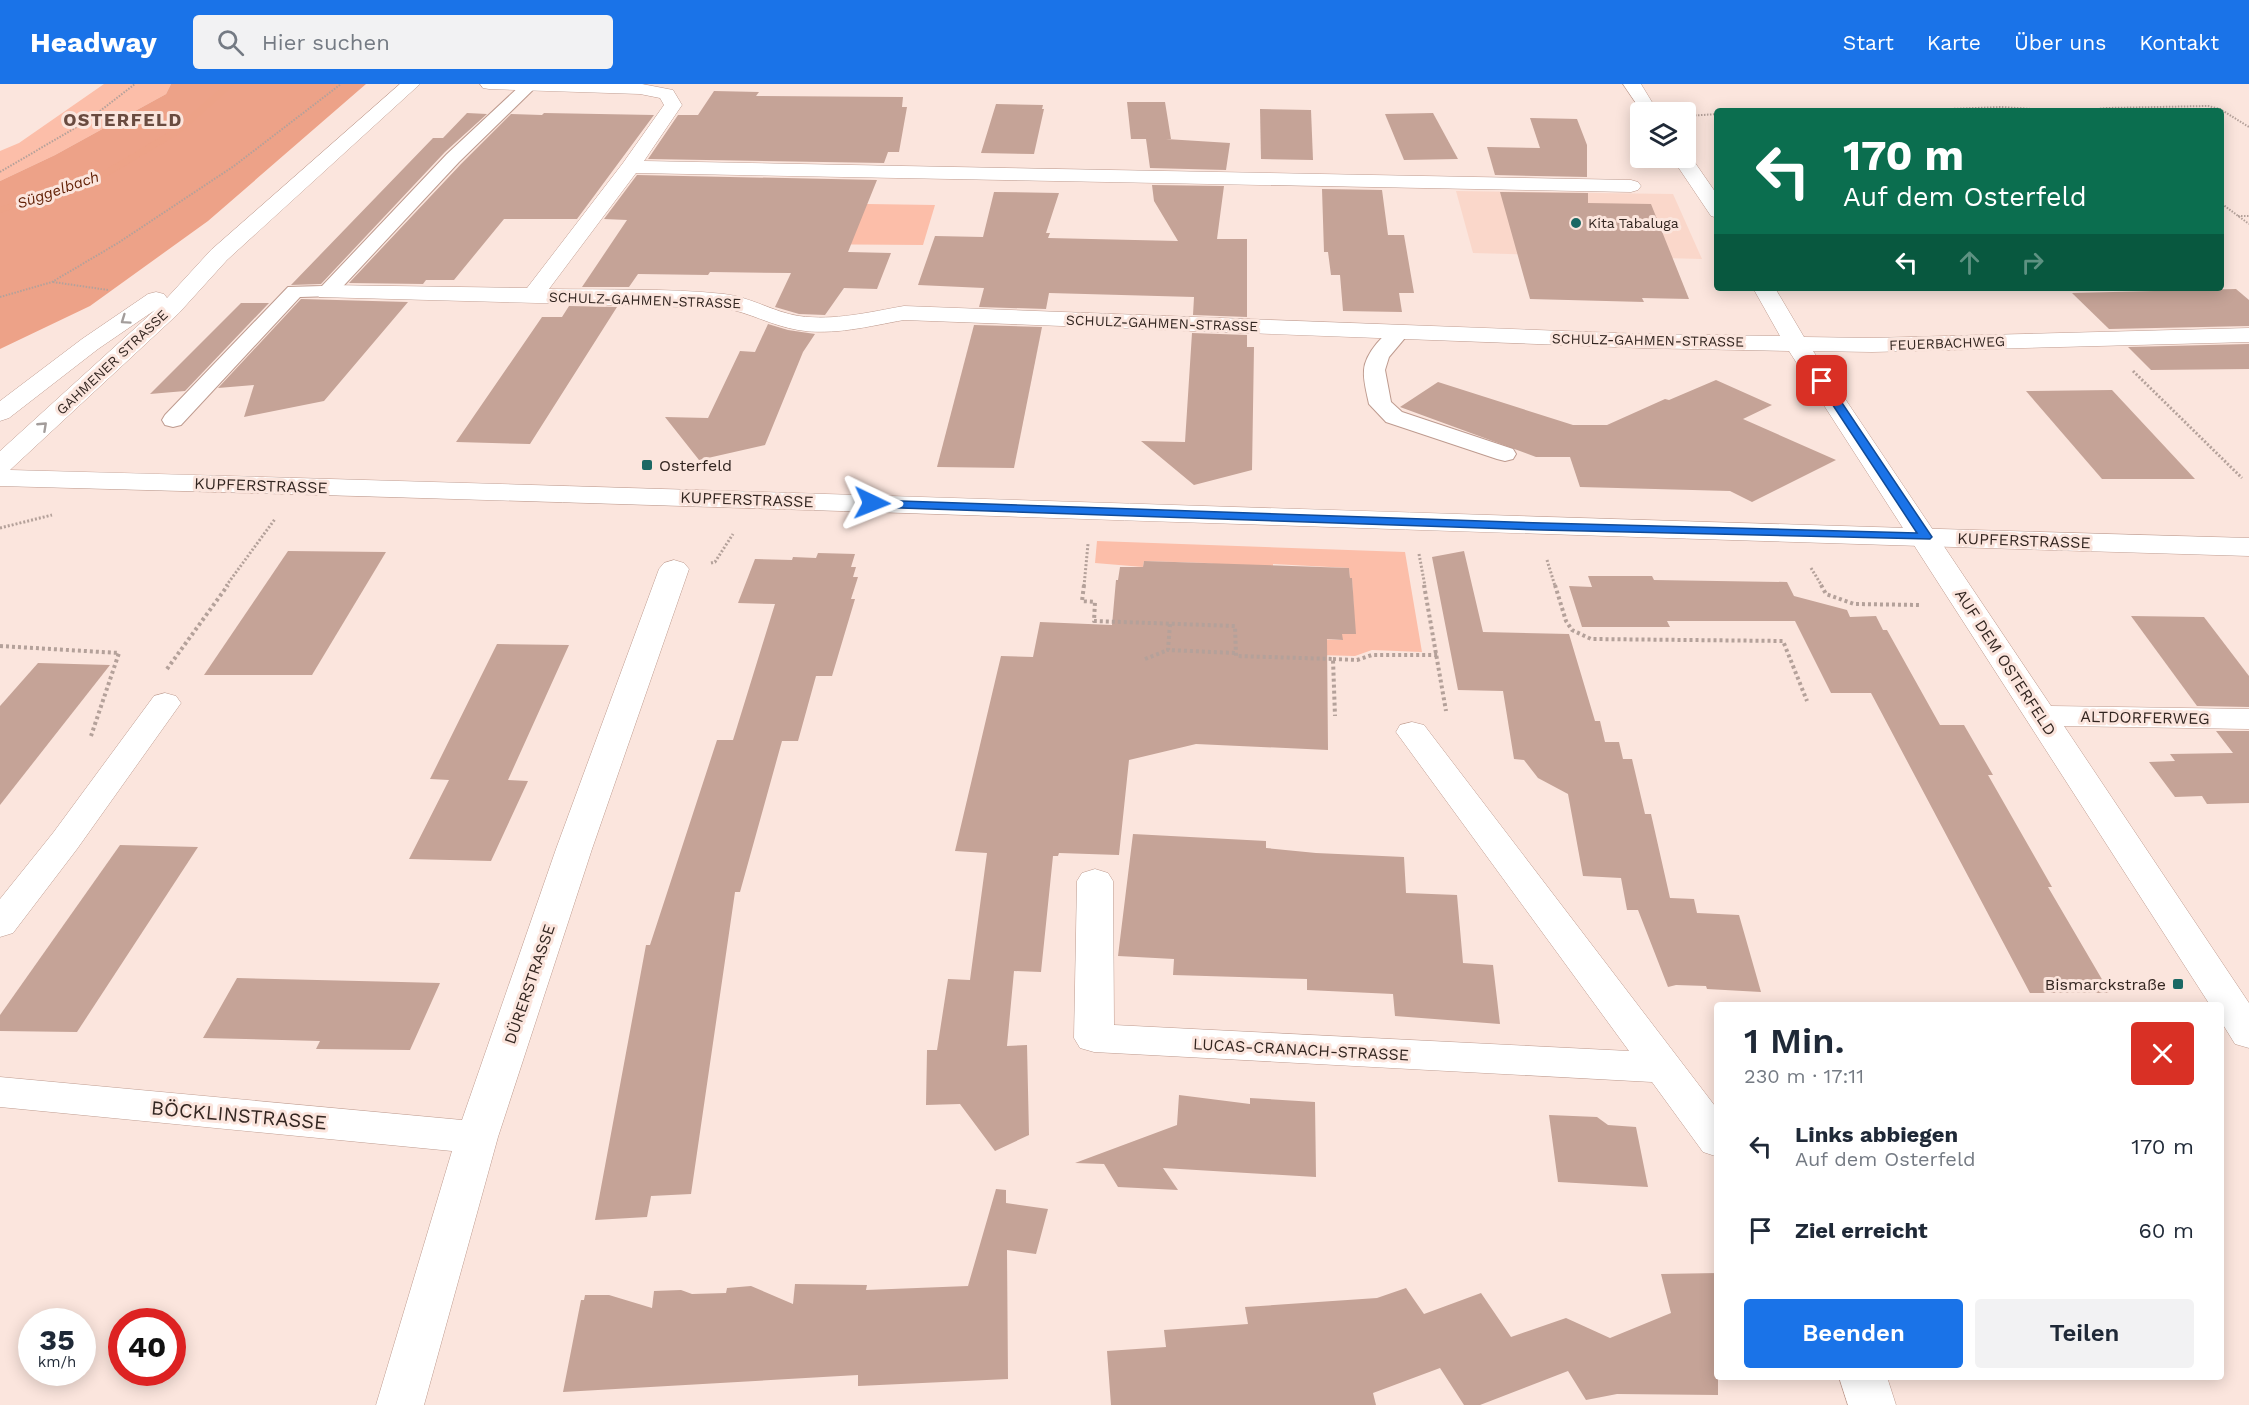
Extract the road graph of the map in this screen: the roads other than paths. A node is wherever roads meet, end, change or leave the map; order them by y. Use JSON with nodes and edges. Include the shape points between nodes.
{"nodes":[{"id":1,"x":411,"y":84,"type":"edge"},
{"id":2,"x":489,"y":84,"type":"edge"},
{"id":3,"x":1632,"y":84,"type":"edge"},
{"id":4,"x":530,"y":85,"type":"edge"},
{"id":5,"x":555,"y":85,"type":"edge"},
{"id":6,"x":1644,"y":102,"type":"edge"},
{"id":7,"x":630,"y":167,"type":"junction"},
{"id":8,"x":1689,"y":168,"type":"edge"},
{"id":9,"x":1631,"y":186,"type":"dead end"},
{"id":10,"x":1714,"y":206,"type":"edge"},
{"id":11,"x":219,"y":255,"type":"junction"},
{"id":12,"x":1766,"y":291,"type":"edge"},
{"id":13,"x":327,"y":292,"type":"junction"},
{"id":14,"x":533,"y":295,"type":"junction"},
{"id":15,"x":1400,"y":332,"type":"junction"},
{"id":16,"x":2249,"y":335,"type":"edge"},
{"id":17,"x":1797,"y":343,"type":"junction"},
{"id":18,"x":90,"y":344,"type":"junction"},
{"id":19,"x":0,"y":387,"type":"edge"},
{"id":20,"x":0,"y":413,"type":"edge"},
{"id":21,"x":173,"y":420,"type":"dead end"},
{"id":22,"x":1505,"y":454,"type":"dead end"},
{"id":23,"x":0,"y":465,"type":"edge"},
{"id":24,"x":0,"y":478,"type":"edge"},
{"id":25,"x":1926,"y":537,"type":"junction"},
{"id":26,"x":2249,"y":547,"type":"edge"},
{"id":27,"x":674,"y":569,"type":"road end"},
{"id":28,"x":165,"y":703,"type":"road end"},
{"id":29,"x":2040,"y":716,"type":"junction"},
{"id":30,"x":2249,"y":719,"type":"edge"},
{"id":31,"x":1412,"y":732,"type":"road end"},
{"id":32,"x":1095,"y":881,"type":"dead end"},
{"id":33,"x":0,"y":924,"type":"edge"},
{"id":34,"x":2249,"y":1034,"type":"edge"},
{"id":35,"x":1664,"y":1068,"type":"junction"},
{"id":36,"x":0,"y":1092,"type":"edge"},
{"id":37,"x":1714,"y":1136,"type":"edge"},
{"id":38,"x":477,"y":1137,"type":"junction"},
{"id":39,"x":1864,"y":1380,"type":"edge"},
{"id":40,"x":400,"y":1405,"type":"edge"},
{"id":41,"x":1872,"y":1405,"type":"edge"}],
"edges":[{"from":1,"to":11,"type":"street","name":"GAHMENER STRASSE"},
{"from":2,"to":4,"type":"street","name":"SCHULZ-GAHMEN-STRASSE"},
{"from":3,"to":6,"type":"street"},
{"from":4,"to":5,"type":"street","name":"SCHULZ-GAHMEN-STRASSE"},
{"from":4,"to":13,"type":"lane","via":[[453,158]]},
{"from":5,"to":7,"type":"street","name":"SCHULZ-GAHMEN-STRASSE","via":[[667,94],[673,105]]},
{"from":7,"to":9,"type":"street"},
{"from":7,"to":14,"type":"street","name":"SCHULZ-GAHMEN-STRASSE"},
{"from":8,"to":10,"type":"street"},
{"from":11,"to":18,"type":"street","name":"GAHMENER STRASSE","one_way":true},
{"from":23,"to":11,"type":"street","name":"GAHMENER STRASSE","one_way":true,"via":[[171,308]]},
{"from":12,"to":17,"type":"street","name":"AUF DEM OSTERFELD"},
{"from":13,"to":14,"type":"street","name":"SCHULZ-GAHMEN-STRASSE"},
{"from":13,"to":21,"type":"lane","via":[[295,291]]},
{"from":14,"to":15,"type":"street","name":"SCHULZ-GAHMEN-STRASSE","via":[[744,303],[784,320],[812,325],[904,313]]},
{"from":15,"to":17,"type":"street","name":"SCHULZ-GAHMEN-STRASSE"},
{"from":15,"to":22,"type":"lane","via":[[1379,355],[1374,370],[1380,404],[1394,417]]},
{"from":16,"to":17,"type":"street","name":"FEUERBACHWEG","via":[[1872,345]]},
{"from":17,"to":25,"type":"street","name":"AUF DEM OSTERFELD"},
{"from":18,"to":19,"type":"street"},
{"from":18,"to":20,"type":"street","name":"GAHMENER STRASSE"},
{"from":24,"to":25,"type":"street","name":"KUPFERSTRASSE"},
{"from":25,"to":26,"type":"street","name":"KUPFERSTRASSE"},
{"from":25,"to":29,"type":"street","name":"AUF DEM OSTERFELD"},
{"from":27,"to":38,"type":"street","name":"DÜRERSTRASSE"},
{"from":28,"to":33,"type":"street"},
{"from":29,"to":30,"type":"street","name":"ALTDORFERWEG"},
{"from":29,"to":34,"type":"street","name":"AUF DEM OSTERFELD"},
{"from":31,"to":35,"type":"street"},
{"from":32,"to":35,"type":"street","name":"LUCAS-CRANACH-STRASSE","via":[[1094,1038]]},
{"from":35,"to":37,"type":"street"},
{"from":36,"to":38,"type":"street","name":"BÖCKLINSTRASSE"},
{"from":38,"to":40,"type":"street","name":"DÜRERSTRASSE"},
{"from":39,"to":41,"type":"street"}]}
